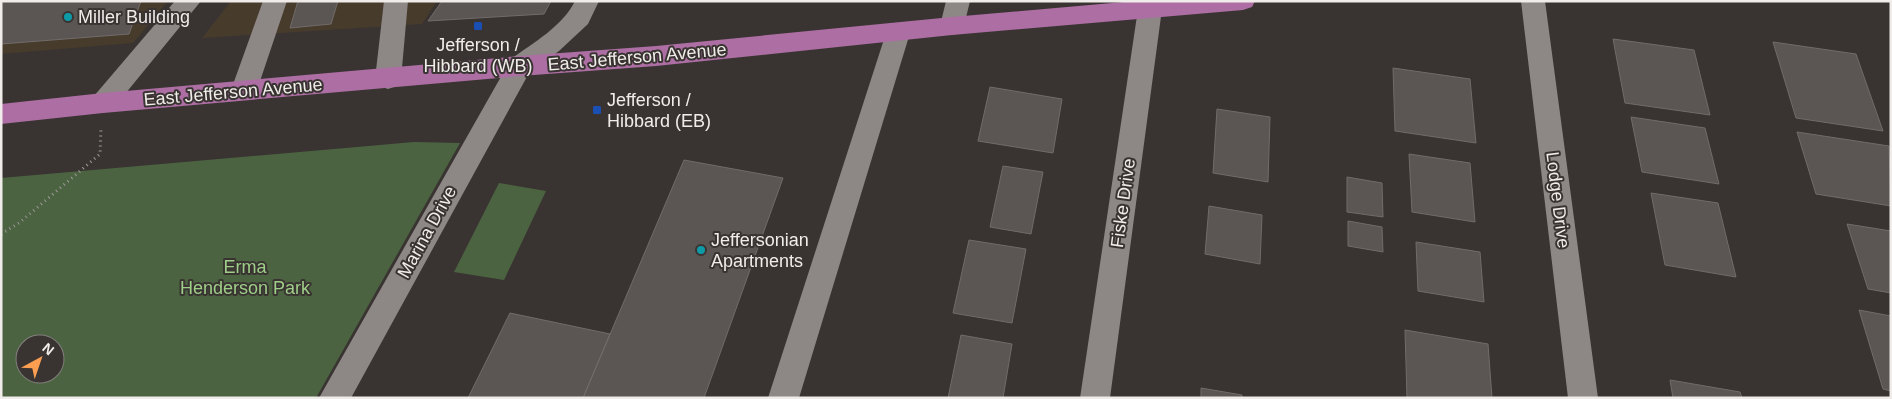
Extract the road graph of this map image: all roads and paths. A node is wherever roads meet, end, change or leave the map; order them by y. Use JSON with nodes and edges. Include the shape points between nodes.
{"nodes":[{"id":1,"x":189,"y":1,"type":"edge"},
{"id":2,"x":275,"y":1,"type":"edge"},
{"id":3,"x":396,"y":1,"type":"edge"},
{"id":4,"x":587,"y":1,"type":"edge"},
{"id":5,"x":958,"y":1,"type":"edge"},
{"id":6,"x":1242,"y":1,"type":"edge"},
{"id":7,"x":1533,"y":1,"type":"edge"},
{"id":8,"x":1150,"y":9,"type":"junction"},
{"id":9,"x":952,"y":26,"type":"junction"},
{"id":10,"x":898,"y":32,"type":"junction"},
{"id":11,"x":520,"y":66,"type":"junction"},
{"id":12,"x":388,"y":79,"type":"junction"},
{"id":13,"x":244,"y":90,"type":"junction"},
{"id":14,"x":103,"y":102,"type":"junction"},
{"id":15,"x":1,"y":114,"type":"edge"},
{"id":16,"x":1,"y":234,"type":"edge"},
{"id":17,"x":334,"y":398,"type":"edge"},
{"id":18,"x":783,"y":398,"type":"edge"},
{"id":19,"x":1095,"y":398,"type":"edge"},
{"id":20,"x":1583,"y":398,"type":"edge"}],
"edges":[{"from":1,"to":14,"type":"street"},
{"from":2,"to":13,"type":"street"},
{"from":3,"to":12,"type":"street"},
{"from":4,"to":11,"type":"street","via":[[578,18]]},
{"from":5,"to":9,"type":"street"},
{"from":6,"to":8,"type":"main road","name":"East Jefferson Avenue"},
{"from":7,"to":20,"type":"street","name":"Lodge Drive"},
{"from":8,"to":9,"type":"main road","name":"East Jefferson Avenue"},
{"from":8,"to":19,"type":"street","name":"Fiske Drive"},
{"from":9,"to":10,"type":"main road","name":"East Jefferson Avenue"},
{"from":10,"to":11,"type":"main road","name":"East Jefferson Avenue"},
{"from":10,"to":18,"type":"street"},
{"from":11,"to":12,"type":"main road","name":"East Jefferson Avenue"},
{"from":11,"to":17,"type":"street","name":"Marina Drive"},
{"from":12,"to":13,"type":"main road","name":"East Jefferson Avenue"},
{"from":13,"to":14,"type":"main road","name":"East Jefferson Avenue"},
{"from":14,"to":15,"type":"main road","name":"East Jefferson Avenue"},
{"from":14,"to":16,"type":"path","via":[[100,154],[19,223]]}]}
